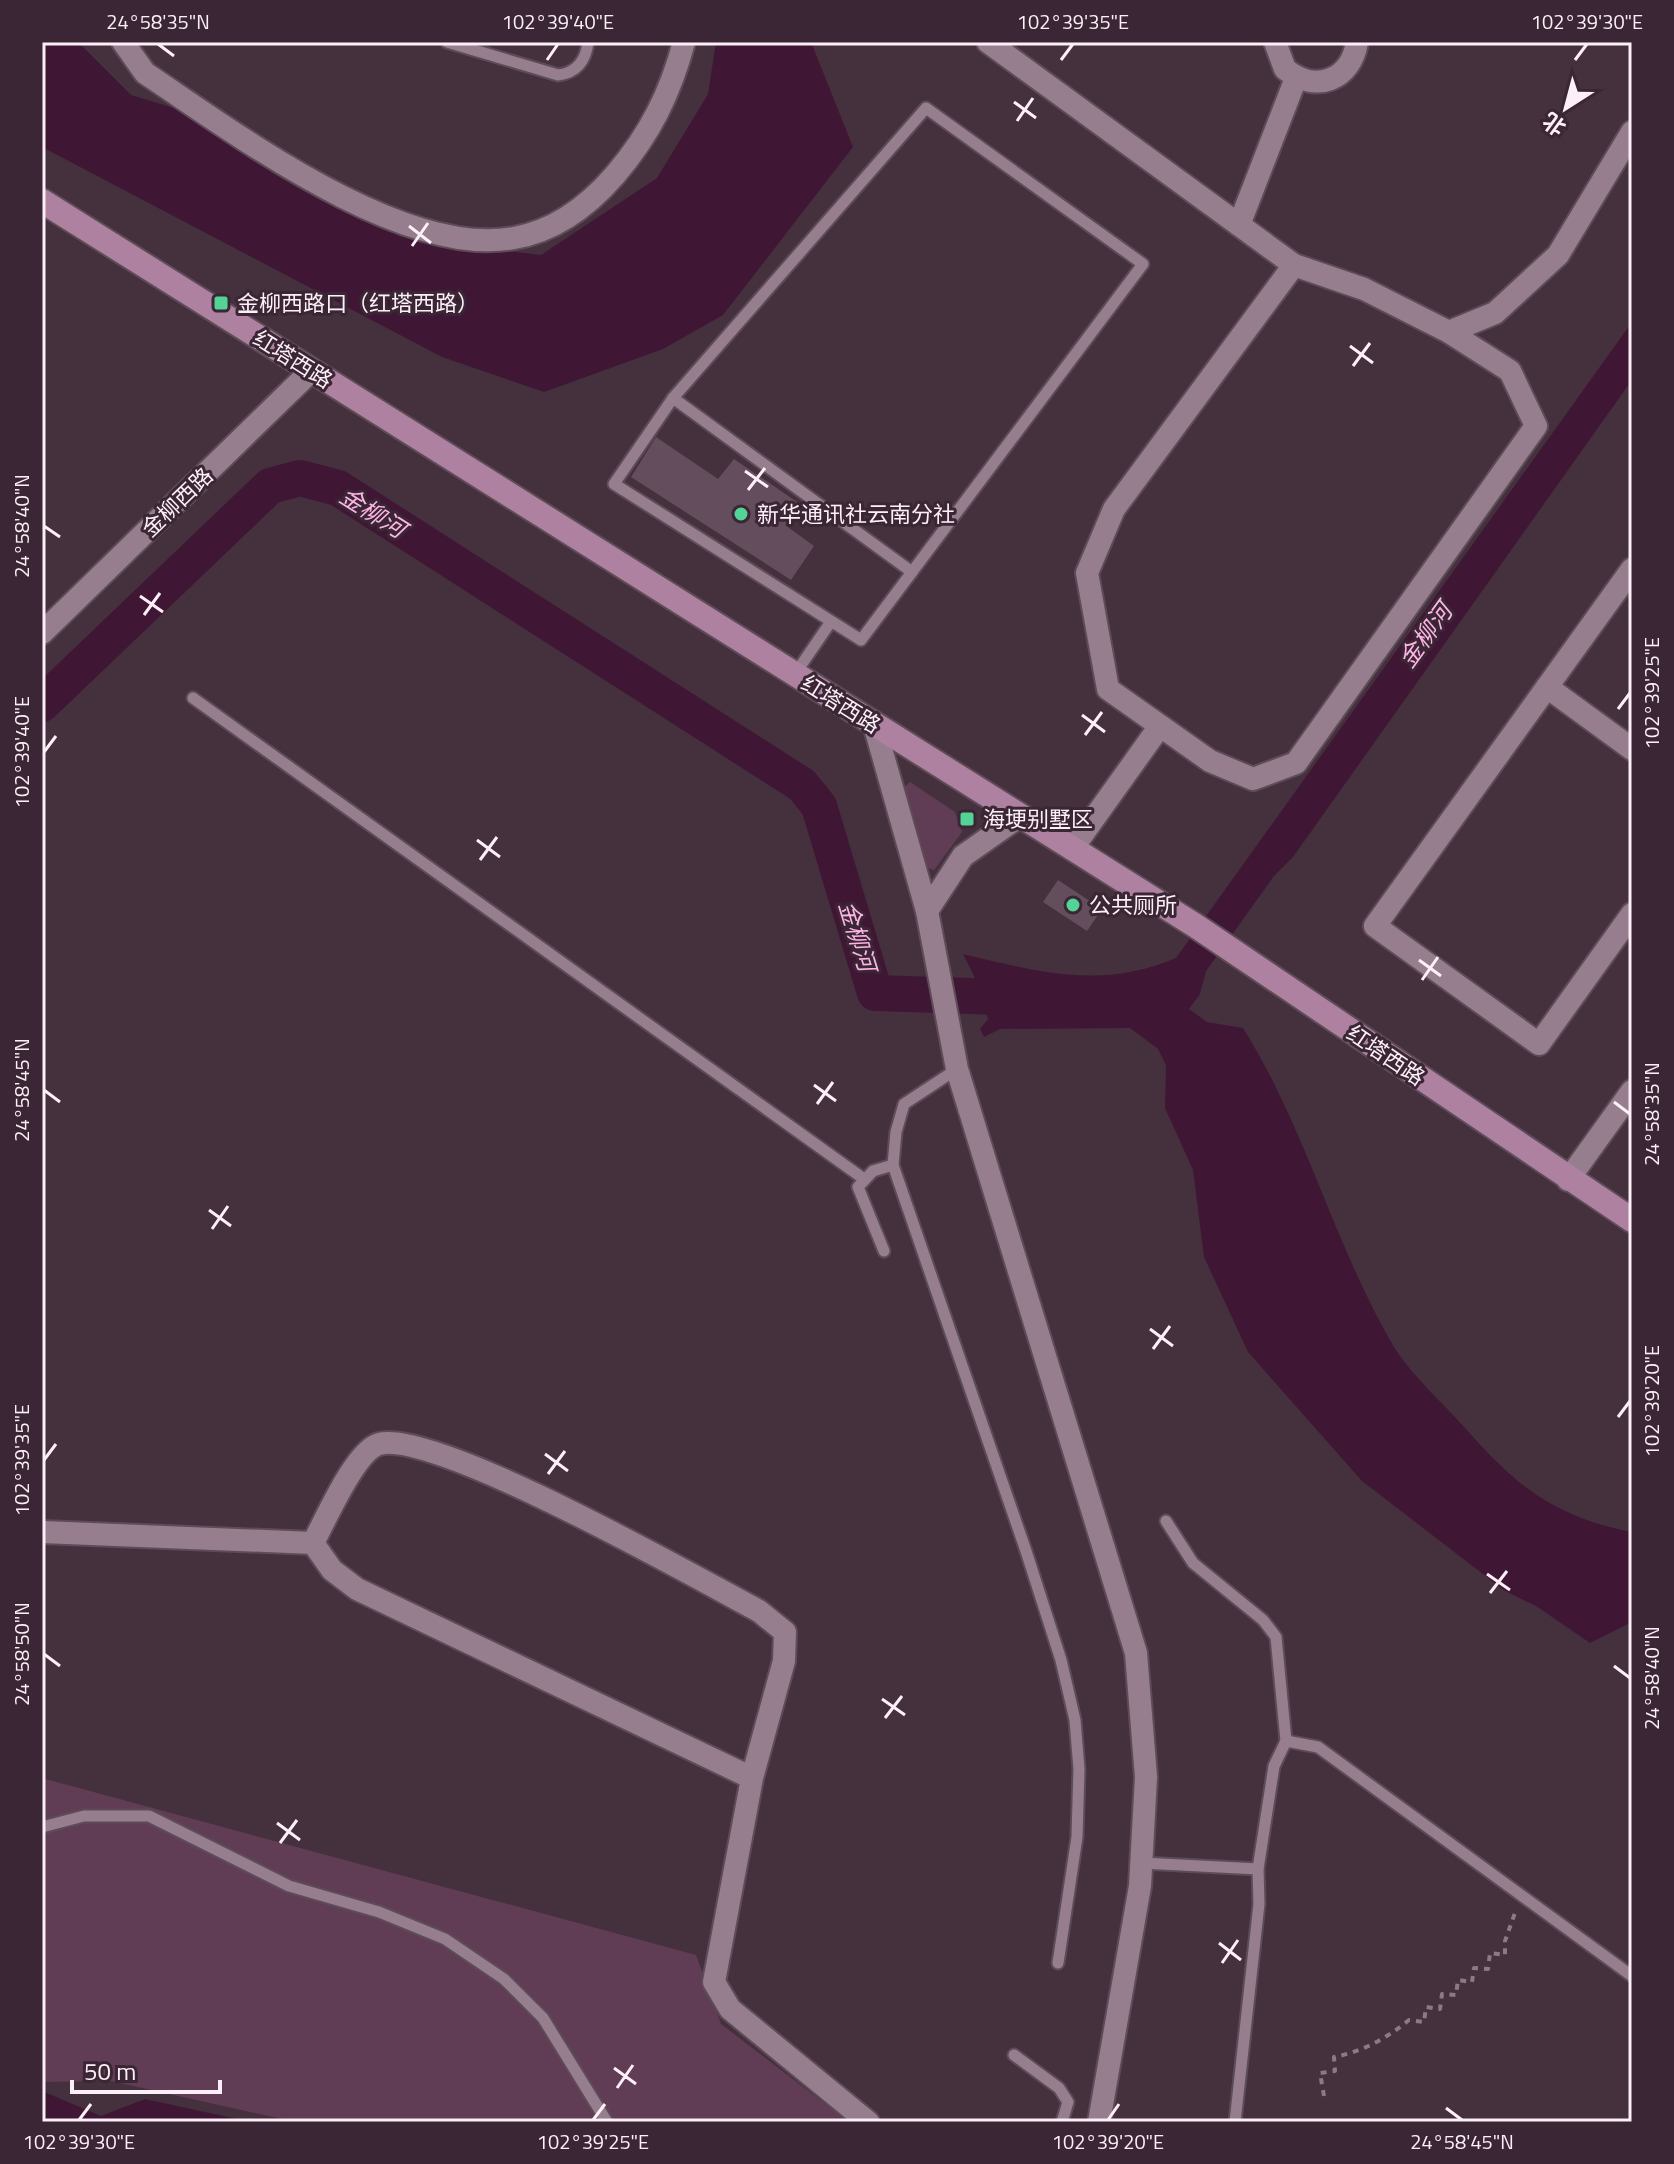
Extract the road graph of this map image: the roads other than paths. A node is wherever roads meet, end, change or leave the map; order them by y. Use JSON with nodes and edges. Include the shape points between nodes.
{"nodes":[{"id":1,"x":123,"y":42,"type":"edge"},
{"id":2,"x":447,"y":42,"type":"edge"},
{"id":3,"x":588,"y":42,"type":"edge"},
{"id":4,"x":684,"y":42,"type":"edge"},
{"id":5,"x":988,"y":42,"type":"edge"},
{"id":6,"x":1275,"y":42,"type":"edge"},
{"id":7,"x":1357,"y":42,"type":"edge"},
{"id":8,"x":1296,"y":78,"type":"junction"},
{"id":9,"x":1632,"y":132,"type":"edge"},
{"id":10,"x":42,"y":201,"type":"edge"},
{"id":11,"x":1239,"y":225,"type":"junction"},
{"id":12,"x":1294,"y":265,"type":"junction"},
{"id":13,"x":1449,"y":332,"type":"junction"},
{"id":14,"x":311,"y":371,"type":"junction"},
{"id":15,"x":673,"y":398,"type":"junction"},
{"id":16,"x":1632,"y":569,"type":"edge"},
{"id":17,"x":912,"y":572,"type":"junction"},
{"id":18,"x":830,"y":623,"type":"junction"},
{"id":19,"x":42,"y":633,"type":"edge"},
{"id":20,"x":794,"y":674,"type":"junction"},
{"id":21,"x":1547,"y":687,"type":"junction"},
{"id":22,"x":193,"y":698,"type":"dead end"},
{"id":23,"x":874,"y":724,"type":"junction"},
{"id":24,"x":1160,"y":726,"type":"junction"},
{"id":25,"x":1632,"y":749,"type":"edge"},
{"id":26,"x":1020,"y":816,"type":"junction"},
{"id":27,"x":1072,"y":849,"type":"junction"},
{"id":28,"x":927,"y":911,"type":"junction"},
{"id":29,"x":1632,"y":914,"type":"edge"},
{"id":30,"x":957,"y":1069,"type":"junction"},
{"id":31,"x":1632,"y":1091,"type":"edge"},
{"id":32,"x":893,"y":1165,"type":"junction"},
{"id":33,"x":864,"y":1179,"type":"junction"},
{"id":34,"x":1568,"y":1180,"type":"junction"},
{"id":35,"x":1632,"y":1220,"type":"edge"},
{"id":36,"x":884,"y":1251,"type":"dead end"},
{"id":37,"x":1166,"y":1521,"type":"dead end"},
{"id":38,"x":42,"y":1532,"type":"edge"},
{"id":39,"x":313,"y":1543,"type":"junction"},
{"id":40,"x":1286,"y":1741,"type":"junction"},
{"id":41,"x":752,"y":1778,"type":"junction"},
{"id":42,"x":42,"y":1827,"type":"edge"},
{"id":43,"x":1142,"y":1863,"type":"junction"},
{"id":44,"x":1258,"y":1869,"type":"junction"},
{"id":45,"x":1058,"y":1963,"type":"dead end"},
{"id":46,"x":1632,"y":1976,"type":"edge"},
{"id":47,"x":1014,"y":2055,"type":"dead end"},
{"id":48,"x":607,"y":2122,"type":"edge"},
{"id":49,"x":868,"y":2122,"type":"edge"},
{"id":50,"x":1062,"y":2122,"type":"edge"},
{"id":51,"x":1099,"y":2122,"type":"edge"},
{"id":52,"x":1235,"y":2122,"type":"edge"}],
"edges":[{"from":1,"to":4,"type":"street","via":[[145,73],[342,198],[446,237],[512,239],[534,233],[595,199],[640,147],[659,115]]},
{"from":2,"to":3,"type":"lane","via":[[558,75],[570,74],[582,62]]},
{"from":5,"to":11,"type":"street"},
{"from":6,"to":8,"type":"street","via":[[1278,58]]},
{"from":7,"to":8,"type":"street","via":[[1348,68],[1337,77],[1323,83]]},
{"from":8,"to":11,"type":"street"},
{"from":9,"to":13,"type":"street","via":[[1558,255],[1495,313]]},
{"from":10,"to":14,"type":"street","name":"红塔西路"},
{"from":11,"to":12,"type":"street"},
{"from":12,"to":13,"type":"street","via":[[1364,289]]},
{"from":12,"to":24,"type":"street","via":[[1114,509],[1087,573],[1108,689]]},
{"from":13,"to":24,"type":"street","via":[[1510,371],[1536,426],[1296,763],[1253,779],[1210,761]]},
{"from":14,"to":19,"type":"street","name":"金柳西路"},
{"from":14,"to":20,"type":"street","name":"红塔西路"},
{"from":15,"to":17,"type":"lane"},
{"from":15,"to":17,"type":"lane","via":[[926,108],[1143,264]]},
{"from":15,"to":18,"type":"lane","via":[[614,484]]},
{"from":16,"to":21,"type":"street"},
{"from":17,"to":18,"type":"lane","via":[[861,640]]},
{"from":18,"to":20,"type":"lane"},
{"from":20,"to":23,"type":"street","name":"红塔西路"},
{"from":21,"to":25,"type":"street"},
{"from":21,"to":29,"type":"street","via":[[1375,926],[1539,1044]]},
{"from":22,"to":33,"type":"lane"},
{"from":23,"to":26,"type":"street","name":"红塔西路"},
{"from":23,"to":28,"type":"street"},
{"from":24,"to":27,"type":"street"},
{"from":26,"to":27,"type":"street","name":"红塔西路"},
{"from":26,"to":28,"type":"street","via":[[963,856]]},
{"from":27,"to":34,"type":"street","name":"红塔西路","via":[[1196,926]]},
{"from":28,"to":30,"type":"street"},
{"from":30,"to":32,"type":"lane","via":[[904,1104]]},
{"from":30,"to":43,"type":"street","via":[[1136,1653],[1146,1777]]},
{"from":31,"to":34,"type":"street"},
{"from":32,"to":33,"type":"lane"},
{"from":32,"to":45,"type":"lane","via":[[1026,1551],[1075,1720],[1077,1837]]},
{"from":33,"to":36,"type":"lane","via":[[858,1187]]},
{"from":34,"to":35,"type":"street","name":"红塔西路"},
{"from":37,"to":40,"type":"lane","via":[[1193,1563],[1263,1620],[1276,1637]]},
{"from":38,"to":39,"type":"street"},
{"from":39,"to":41,"type":"street","via":[[332,1570],[357,1589]]},
{"from":39,"to":41,"type":"street","via":[[362,1455],[376,1444],[400,1441],[508,1481],[759,1611],[785,1632],[784,1661]]},
{"from":40,"to":44,"type":"lane","via":[[1274,1766]]},
{"from":40,"to":46,"type":"lane","via":[[1318,1747]]},
{"from":41,"to":49,"type":"street","via":[[714,1982],[730,2009]]},
{"from":42,"to":48,"type":"lane","via":[[84,1816],[149,1816],[289,1886],[379,1912],[445,1939],[504,1979],[543,2018]]},
{"from":43,"to":44,"type":"lane"},
{"from":43,"to":51,"type":"street"},
{"from":44,"to":52,"type":"lane","via":[[1259,1904]]},
{"from":47,"to":50,"type":"lane","via":[[1059,2088],[1068,2102]]}]}
